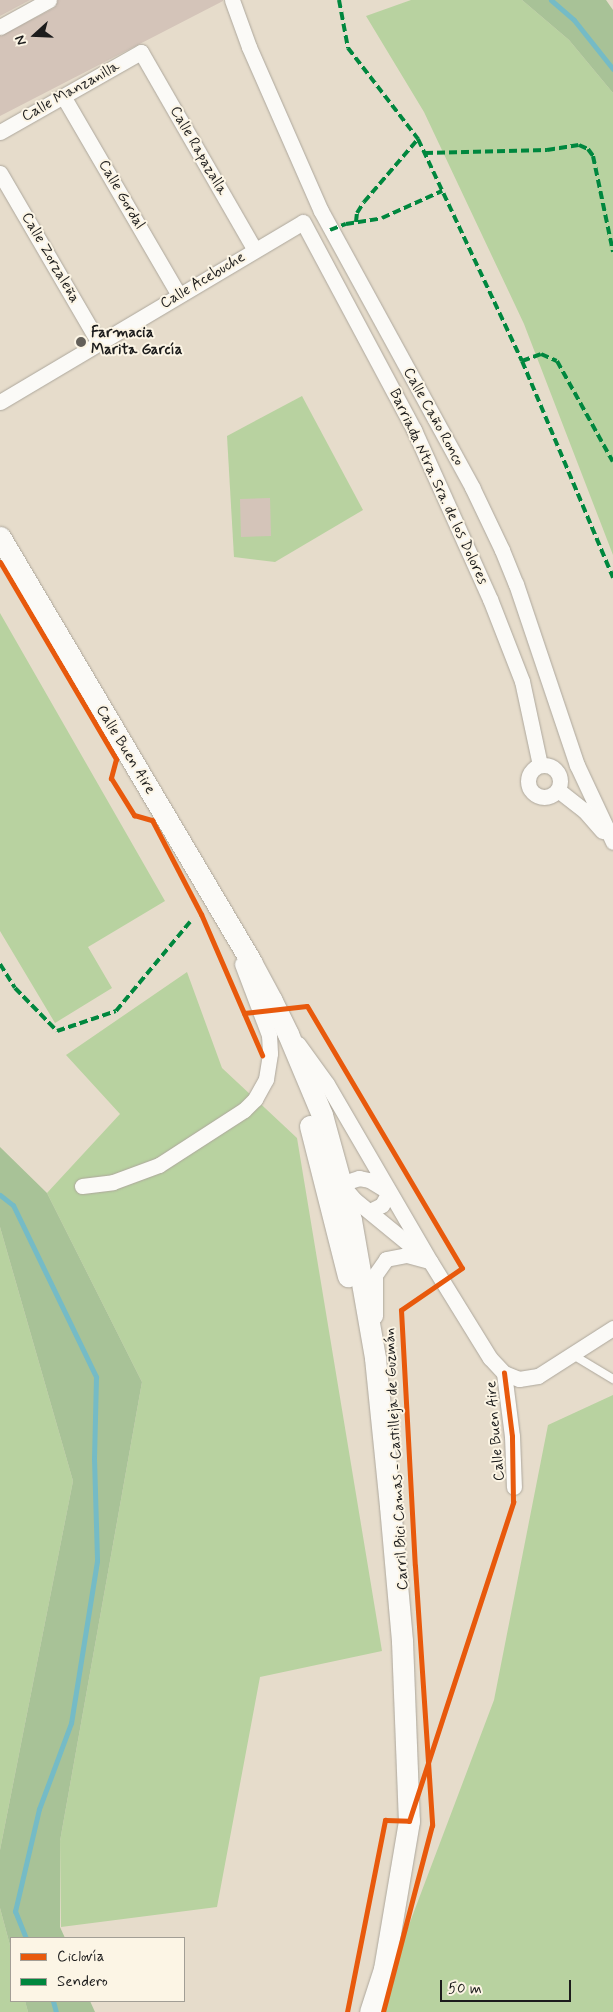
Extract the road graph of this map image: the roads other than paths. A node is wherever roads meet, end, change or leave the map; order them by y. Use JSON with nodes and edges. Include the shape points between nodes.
{"nodes":[{"id":1,"x":49,"y":0,"type":"edge"},
{"id":2,"x":232,"y":0,"type":"edge"},
{"id":3,"x":0,"y":27,"type":"edge"},
{"id":4,"x":141,"y":52,"type":"joint"},
{"id":5,"x":63,"y":96,"type":"junction"},
{"id":6,"x":0,"y":132,"type":"edge"},
{"id":7,"x":0,"y":174,"type":"edge"},
{"id":8,"x":304,"y":222,"type":"joint"},
{"id":9,"x":255,"y":250,"type":"junction"},
{"id":10,"x":180,"y":295,"type":"junction"},
{"id":11,"x":99,"y":343,"type":"junction"},
{"id":12,"x":0,"y":402,"type":"edge"},
{"id":13,"x":0,"y":537,"type":"edge"},
{"id":14,"x":540,"y":765,"type":"junction"},
{"id":15,"x":558,"y":790,"type":"junction"},
{"id":16,"x":613,"y":842,"type":"edge"},
{"id":17,"x":613,"y":847,"type":"edge"},
{"id":18,"x":210,"y":891,"type":"junction"},
{"id":19,"x":252,"y":962,"type":"junction"},
{"id":20,"x":288,"y":1034,"type":"junction"},
{"id":21,"x":341,"y":1184,"type":"junction"},
{"id":22,"x":82,"y":1186,"type":"dead end"},
{"id":23,"x":389,"y":1192,"type":"junction"},
{"id":24,"x":370,"y":1211,"type":"junction"},
{"id":25,"x":430,"y":1261,"type":"junction"},
{"id":26,"x":613,"y":1328,"type":"edge"},
{"id":27,"x":573,"y":1355,"type":"junction"},
{"id":28,"x":375,"y":1358,"type":"junction"},
{"id":29,"x":504,"y":1373,"type":"junction"},
{"id":30,"x":613,"y":1379,"type":"edge"},
{"id":31,"x":383,"y":1440,"type":"junction"},
{"id":32,"x":514,"y":1487,"type":"dead end"},
{"id":33,"x":370,"y":2012,"type":"edge"}],
"edges":[{"from":1,"to":3,"type":"street"},
{"from":2,"to":16,"type":"street","name":"Calle Caño Ronco","via":[[320,211],[472,488],[502,550],[577,766]]},
{"from":4,"to":5,"type":"street","name":"Calle Manzanilla"},
{"from":4,"to":9,"type":"street","name":"Calle Rapazalla"},
{"from":5,"to":6,"type":"street","name":"Calle Manzanilla"},
{"from":5,"to":10,"type":"street","name":"Calle Gordal"},
{"from":7,"to":11,"type":"street","name":"Calle Zorzaleña"},
{"from":8,"to":9,"type":"street","name":"Calle Acebuche"},
{"from":8,"to":14,"type":"street","name":"Barriada Ntra. Sra. de los Dolores","via":[[411,423],[486,590],[522,681]]},
{"from":9,"to":10,"type":"street","name":"Calle Acebuche"},
{"from":10,"to":11,"type":"street","name":"Calle Acebuche"},
{"from":11,"to":12,"type":"street","name":"Calle Acebuche"},
{"from":13,"to":18,"type":"main road","name":"Calle Buen Aire"},
{"from":14,"to":15,"type":"street","via":[[554,769],[560,783]]},
{"from":14,"to":15,"type":"street","via":[[528,775],[530,790],[544,798]]},
{"from":15,"to":17,"type":"street","via":[[591,818]]},
{"from":18,"to":19,"type":"main road","name":"Calle Buen Aire"},
{"from":18,"to":22,"type":"street","via":[[270,1035],[266,1079],[255,1099],[244,1110],[158,1165],[113,1182]]},
{"from":19,"to":20,"type":"main road"},
{"from":19,"to":31,"type":"main road","via":[[272,1007],[299,1085],[353,1293]]},
{"from":20,"to":21,"type":"main road","via":[[322,1115]]},
{"from":20,"to":23,"type":"street","name":"Calle Buen Aire","via":[[309,1057]]},
{"from":21,"to":23,"type":"street","via":[[359,1178]]},
{"from":21,"to":24,"type":"street"},
{"from":21,"to":28,"type":"main road","via":[[351,1220]]},
{"from":23,"to":24,"type":"street","via":[[382,1205]]},
{"from":23,"to":25,"type":"street","name":"Calle Buen Aire"},
{"from":24,"to":25,"type":"street"},
{"from":25,"to":28,"type":"street","via":[[407,1255],[386,1259],[375,1275]]},
{"from":25,"to":29,"type":"street","name":"Calle Buen Aire","via":[[490,1358]]},
{"from":26,"to":27,"type":"street"},
{"from":27,"to":29,"type":"street","via":[[528,1379]]},
{"from":27,"to":30,"type":"lane"},
{"from":28,"to":31,"type":"main road"},
{"from":29,"to":32,"type":"street","name":"Calle Buen Aire"},
{"from":31,"to":33,"type":"main road","via":[[402,1641],[410,1821],[384,1969]]}]}
